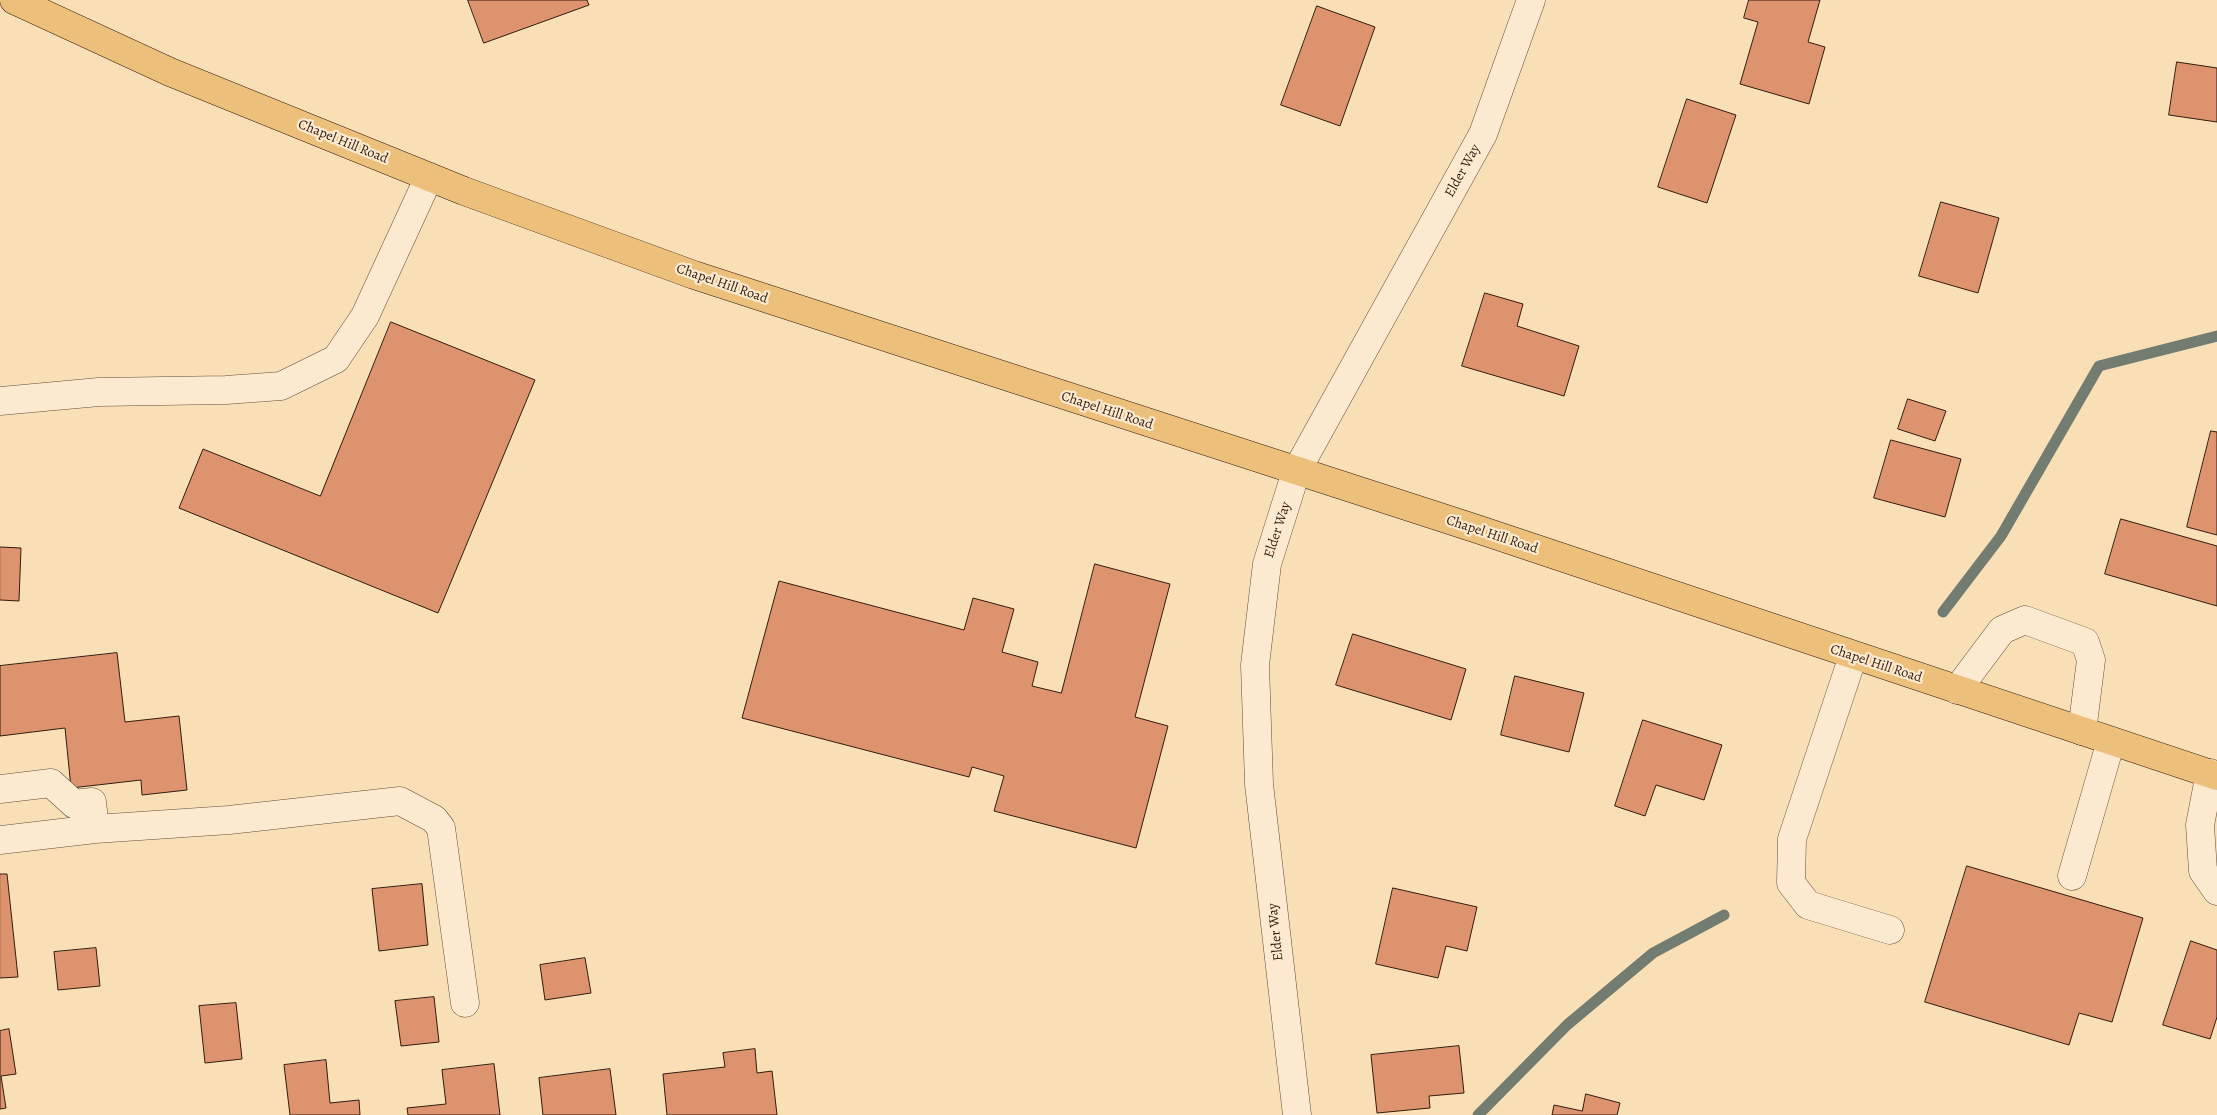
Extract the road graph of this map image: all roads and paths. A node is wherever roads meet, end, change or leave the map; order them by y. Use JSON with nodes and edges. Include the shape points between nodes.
{"nodes":[{"id":1,"x":14,"y":0,"type":"edge"},
{"id":2,"x":1531,"y":0,"type":"edge"},
{"id":3,"x":429,"y":177,"type":"junction"},
{"id":4,"x":0,"y":401,"type":"edge"},
{"id":5,"x":1296,"y":472,"type":"junction"},
{"id":6,"x":1853,"y":656,"type":"junction"},
{"id":7,"x":1957,"y":690,"type":"junction"},
{"id":8,"x":2082,"y":731,"type":"junction"},
{"id":9,"x":2111,"y":741,"type":"junction"},
{"id":10,"x":2214,"y":774,"type":"edge"},
{"id":11,"x":0,"y":789,"type":"edge"},
{"id":12,"x":95,"y":829,"type":"junction"},
{"id":13,"x":0,"y":840,"type":"edge"},
{"id":14,"x":2072,"y":876,"type":"dead end"},
{"id":15,"x":2217,"y":891,"type":"edge"},
{"id":16,"x":1890,"y":930,"type":"dead end"},
{"id":17,"x":465,"y":1003,"type":"dead end"},
{"id":18,"x":1297,"y":1115,"type":"edge"}],
"edges":[{"from":1,"to":3,"type":"main road","name":"Chapel Hill Road","via":[[170,72]]},
{"from":2,"to":5,"type":"street","name":"Elder Way","via":[[1483,134]]},
{"from":3,"to":4,"type":"street","via":[[365,316],[336,359],[281,386],[99,392]]},
{"from":3,"to":5,"type":"main road","name":"Chapel Hill Road","via":[[703,278]]},
{"from":5,"to":6,"type":"main road","name":"Chapel Hill Road","via":[[1477,529]]},
{"from":5,"to":18,"type":"street","name":"Elder Way","via":[[1267,564],[1255,665],[1259,784]]},
{"from":6,"to":7,"type":"main road","name":"Chapel Hill Road"},
{"from":6,"to":16,"type":"street","via":[[1792,838],[1791,883],[1808,904]]},
{"from":7,"to":8,"type":"main road","name":"Chapel Hill Road"},
{"from":7,"to":8,"type":"street","via":[[2002,630],[2025,620],[2085,642],[2091,660]]},
{"from":8,"to":9,"type":"main road","name":"Chapel Hill Road"},
{"from":9,"to":10,"type":"main road","name":"Chapel Hill Road"},
{"from":9,"to":14,"type":"street"},
{"from":10,"to":15,"type":"street","via":[[2200,826],[2203,871]]},
{"from":11,"to":12,"type":"street","via":[[51,783],[74,804],[92,802]]},
{"from":12,"to":13,"type":"street"},
{"from":12,"to":17,"type":"street","via":[[194,823],[400,802],[434,819],[441,828]]}]}
